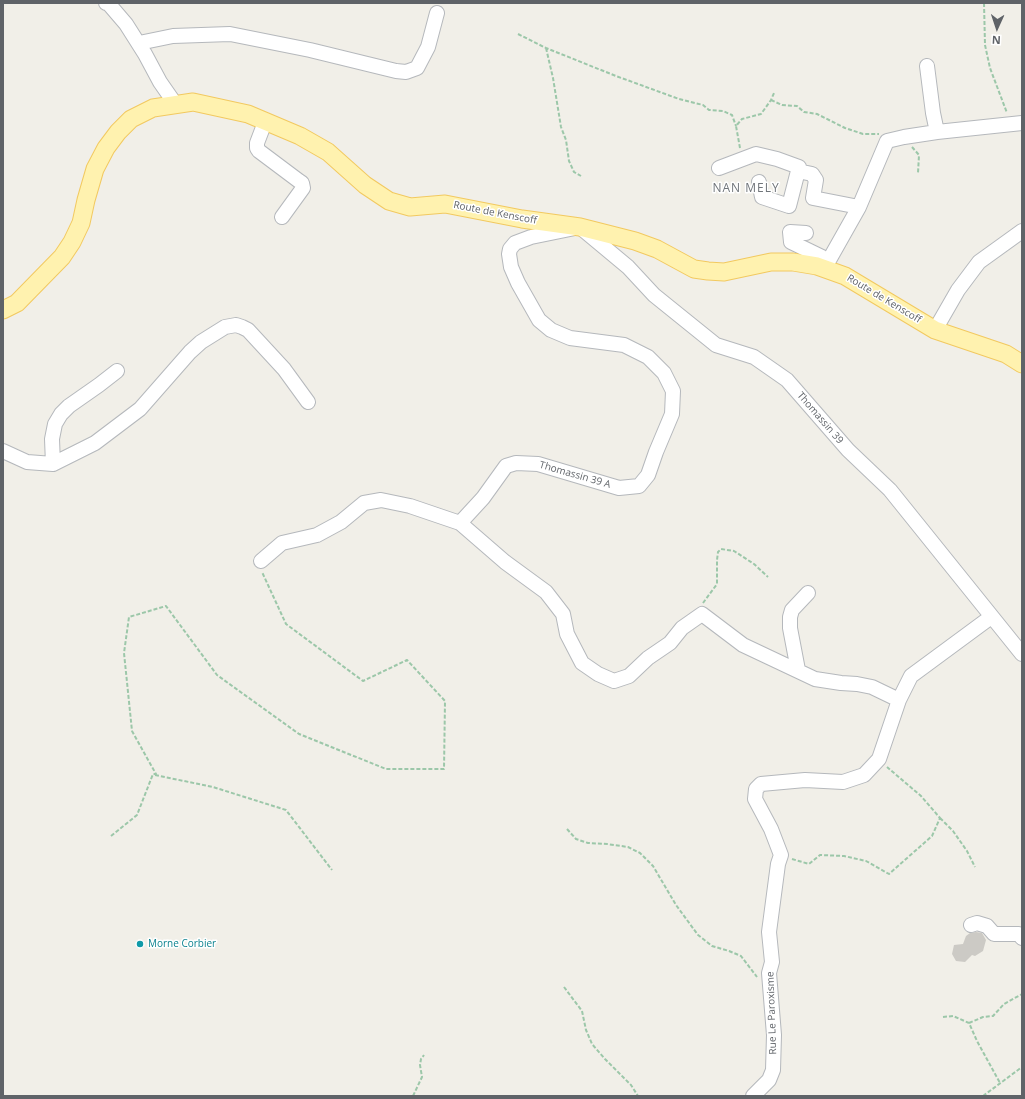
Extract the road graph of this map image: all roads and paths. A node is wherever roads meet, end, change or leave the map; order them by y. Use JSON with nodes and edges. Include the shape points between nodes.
{"nodes":[{"id":1,"x":106,"y":3,"type":"edge"},
{"id":2,"x":984,"y":3,"type":"edge"},
{"id":3,"x":437,"y":13,"type":"dead end"},
{"id":4,"x":518,"y":34,"type":"dead end"},
{"id":5,"x":138,"y":43,"type":"junction"},
{"id":6,"x":546,"y":48,"type":"junction"},
{"id":7,"x":927,"y":66,"type":"dead end"},
{"id":8,"x":774,"y":93,"type":"dead end"},
{"id":9,"x":771,"y":100,"type":"junction"},
{"id":10,"x":176,"y":105,"type":"junction"},
{"id":11,"x":265,"y":122,"type":"junction"},
{"id":12,"x":1017,"y":123,"type":"edge"},
{"id":13,"x":736,"y":126,"type":"junction"},
{"id":14,"x":937,"y":132,"type":"junction"},
{"id":15,"x":904,"y":137,"type":"junction"},
{"id":16,"x":887,"y":141,"type":"junction"},
{"id":17,"x":744,"y":159,"type":"junction"},
{"id":18,"x":719,"y":168,"type":"dead end"},
{"id":19,"x":798,"y":171,"type":"junction"},
{"id":20,"x":918,"y":173,"type":"dead end"},
{"id":21,"x":581,"y":176,"type":"dead end"},
{"id":22,"x":759,"y":182,"type":"dead end"},
{"id":23,"x":859,"y":207,"type":"junction"},
{"id":24,"x":282,"y":217,"type":"dead end"},
{"id":25,"x":580,"y":227,"type":"junction"},
{"id":26,"x":1022,"y":231,"type":"edge"},
{"id":27,"x":806,"y":233,"type":"dead end"},
{"id":28,"x":820,"y":268,"type":"junction"},
{"id":29,"x":3,"y":310,"type":"edge"},
{"id":30,"x":935,"y":330,"type":"junction"},
{"id":31,"x":1022,"y":364,"type":"edge"},
{"id":32,"x":117,"y":371,"type":"dead end"},
{"id":33,"x":308,"y":402,"type":"dead end"},
{"id":34,"x":3,"y":452,"type":"edge"},
{"id":35,"x":53,"y":464,"type":"junction"},
{"id":36,"x":460,"y":523,"type":"junction"},
{"id":37,"x":261,"y":561,"type":"joint"},
{"id":38,"x":768,"y":577,"type":"dead end"},
{"id":39,"x":808,"y":593,"type":"dead end"},
{"id":40,"x":702,"y":614,"type":"junction"},
{"id":41,"x":991,"y":616,"type":"junction"},
{"id":42,"x":1022,"y":654,"type":"edge"},
{"id":43,"x":798,"y":670,"type":"junction"},
{"id":44,"x":899,"y":700,"type":"junction"},
{"id":45,"x":879,"y":759,"type":"junction"},
{"id":46,"x":153,"y":774,"type":"junction"},
{"id":47,"x":940,"y":818,"type":"junction"},
{"id":48,"x":567,"y":829,"type":"dead end"},
{"id":49,"x":111,"y":836,"type":"dead end"},
{"id":50,"x":781,"y":855,"type":"junction"},
{"id":51,"x":975,"y":867,"type":"dead end"},
{"id":52,"x":332,"y":870,"type":"dead end"},
{"id":53,"x":971,"y":925,"type":"dead end"},
{"id":54,"x":1022,"y":938,"type":"edge"},
{"id":55,"x":564,"y":987,"type":"dead end"},
{"id":56,"x":771,"y":993,"type":"junction"},
{"id":57,"x":1022,"y":994,"type":"edge"},
{"id":58,"x":943,"y":1017,"type":"dead end"},
{"id":59,"x":970,"y":1023,"type":"junction"},
{"id":60,"x":424,"y":1055,"type":"dead end"},
{"id":61,"x":1022,"y":1067,"type":"edge"},
{"id":62,"x":1000,"y":1083,"type":"junction"},
{"id":63,"x":413,"y":1096,"type":"edge"},
{"id":64,"x":638,"y":1096,"type":"edge"},
{"id":65,"x":753,"y":1096,"type":"edge"},
{"id":66,"x":984,"y":1096,"type":"edge"}],
"edges":[{"from":1,"to":5,"type":"street","via":[[126,24]]},
{"from":2,"to":12,"type":"path","via":[[985,45],[990,68]]},
{"from":3,"to":5,"type":"street","via":[[428,47],[417,68],[406,72],[396,72],[310,50],[230,34],[173,36]]},
{"from":4,"to":6,"type":"path"},
{"from":5,"to":10,"type":"street"},
{"from":6,"to":13,"type":"path","via":[[622,79],[703,105],[708,110],[723,111],[732,115]]},
{"from":6,"to":21,"type":"path","via":[[569,161],[574,172]]},
{"from":7,"to":14,"type":"street"},
{"from":8,"to":9,"type":"path"},
{"from":9,"to":13,"type":"path","via":[[761,114],[742,119]]},
{"from":9,"to":16,"type":"path","via":[[782,105],[797,106],[804,112],[817,114],[863,134],[879,134]]},
{"from":10,"to":11,"type":"main road","name":"Route de Kenscoff","via":[[193,102],[248,114]]},
{"from":10,"to":29,"type":"main road","name":"Route de Kenscoff","via":[[153,108],[131,119],[118,132],[106,148],[96,169],[81,223],[72,242],[62,257],[17,303]]},
{"from":11,"to":24,"type":"street","via":[[257,148],[302,183],[302,188]]},
{"from":11,"to":25,"type":"main road","name":"Route de Kenscoff","via":[[300,136],[328,152],[365,185],[389,201],[410,207],[445,204]]},
{"from":12,"to":14,"type":"street"},
{"from":13,"to":17,"type":"path"},
{"from":14,"to":15,"type":"street"},
{"from":15,"to":16,"type":"street"},
{"from":15,"to":20,"type":"path","via":[[919,156]]},
{"from":16,"to":23,"type":"street"},
{"from":17,"to":18,"type":"street"},
{"from":17,"to":19,"type":"street","via":[[756,154],[799,167]]},
{"from":19,"to":22,"type":"street","via":[[789,206],[762,197]]},
{"from":19,"to":23,"type":"street","via":[[812,174],[816,180],[813,198]]},
{"from":23,"to":28,"type":"street"},
{"from":25,"to":28,"type":"main road","name":"Route de Kenscoff","via":[[657,249],[694,269],[724,272],[771,262],[793,262]]},
{"from":25,"to":36,"type":"street","name":"Thomassin 39 A","via":[[515,243],[509,254],[512,267],[539,320],[551,330],[570,338],[624,345],[648,357],[664,373],[673,391],[672,414],[648,476],[639,486],[619,488],[538,464],[516,463],[506,466],[483,498]]},
{"from":25,"to":41,"type":"street","name":"Thomassin 39","via":[[628,267],[654,296],[716,345],[754,357],[787,380],[848,450],[890,490]]},
{"from":26,"to":30,"type":"street","via":[[979,262],[958,290]]},
{"from":27,"to":28,"type":"street","via":[[790,232],[791,242],[822,257]]},
{"from":28,"to":30,"type":"main road","name":"Route de Kenscoff","via":[[846,276]]},
{"from":30,"to":31,"type":"main road","name":"Route de Kenscoff","via":[[1006,354]]},
{"from":32,"to":35,"type":"street","via":[[69,406],[55,424],[52,439]]},
{"from":33,"to":35,"type":"street","via":[[284,369],[248,330],[236,325],[225,327],[190,352],[140,409],[95,443]]},
{"from":34,"to":35,"type":"street","via":[[27,462]]},
{"from":36,"to":37,"type":"street","via":[[381,500],[364,503],[341,522],[317,535],[282,543]]},
{"from":36,"to":40,"type":"street","via":[[505,562],[546,592],[563,614],[567,634],[582,663],[614,681],[629,676],[648,658],[670,643],[682,628]]},
{"from":37,"to":46,"type":"path","via":[[262,572],[286,624],[363,682],[407,660],[445,701],[444,769],[386,769],[299,734],[217,675],[166,606],[129,617],[124,653],[132,731],[156,774]]},
{"from":38,"to":40,"type":"path","via":[[734,551],[720,549],[717,560],[717,584],[702,604]]},
{"from":39,"to":43,"type":"street","via":[[792,610],[790,617]]},
{"from":40,"to":43,"type":"street","via":[[743,645]]},
{"from":41,"to":42,"type":"street","name":"Thomassin 39"},
{"from":41,"to":44,"type":"street","via":[[911,676]]},
{"from":43,"to":44,"type":"street","via":[[815,679],[872,687]]},
{"from":44,"to":45,"type":"street"},
{"from":45,"to":47,"type":"path"},
{"from":45,"to":50,"type":"street","via":[[864,775],[843,782],[805,780],[761,784],[756,789],[755,799]]},
{"from":46,"to":49,"type":"path","via":[[136,815]]},
{"from":46,"to":52,"type":"path","via":[[213,787],[286,810]]},
{"from":47,"to":50,"type":"path","via":[[932,836],[889,874],[866,861],[844,856],[820,855],[809,864]]},
{"from":47,"to":51,"type":"path","via":[[968,850]]},
{"from":48,"to":56,"type":"path","via":[[576,839],[588,843],[628,847],[640,853],[653,866],[698,936],[712,946],[741,956]]},
{"from":50,"to":56,"type":"street","name":"Rue Le Paroxisme","via":[[769,932],[772,962],[768,973]]},
{"from":53,"to":54,"type":"street","via":[[976,923],[987,926],[994,934],[1018,934]]},
{"from":55,"to":64,"type":"path","via":[[582,1011],[592,1044],[631,1085]]},
{"from":56,"to":65,"type":"street","name":"Rue Le Paroxisme","via":[[773,1070],[769,1080]]},
{"from":57,"to":59,"type":"path","via":[[1004,1004],[993,1016]]},
{"from":58,"to":59,"type":"path","via":[[953,1016]]},
{"from":59,"to":62,"type":"path"},
{"from":60,"to":63,"type":"path","via":[[420,1064],[422,1077]]},
{"from":61,"to":62,"type":"path"},
{"from":62,"to":66,"type":"path"}]}
